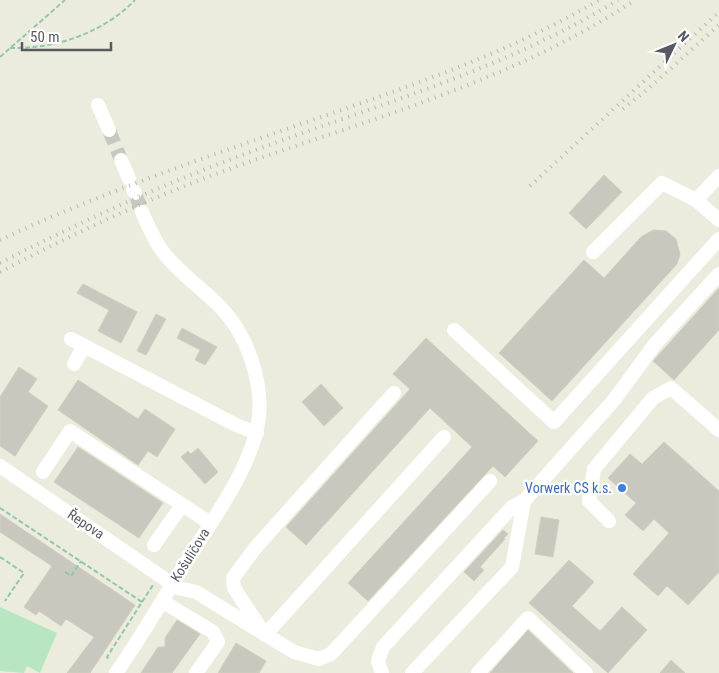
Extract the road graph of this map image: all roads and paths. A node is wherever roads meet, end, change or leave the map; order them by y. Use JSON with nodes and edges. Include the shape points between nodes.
{"nodes":[{"id":1,"x":64,"y":0,"type":"edge"},
{"id":2,"x":135,"y":0,"type":"edge"},
{"id":3,"x":10,"y":48,"type":"junction"},
{"id":4,"x":0,"y":57,"type":"edge"},
{"id":5,"x":98,"y":105,"type":"dead end"},
{"id":6,"x":109,"y":130,"type":"tunnel mouth"},
{"id":7,"x":121,"y":160,"type":"tunnel mouth"},
{"id":8,"x":719,"y":176,"type":"edge"},
{"id":9,"x":132,"y":187,"type":"tunnel mouth"},
{"id":10,"x":696,"y":200,"type":"junction"},
{"id":11,"x":142,"y":212,"type":"tunnel mouth"},
{"id":12,"x":719,"y":220,"type":"edge"},
{"id":13,"x":719,"y":239,"type":"edge"},
{"id":14,"x":593,"y":252,"type":"dead end"},
{"id":15,"x":719,"y":274,"type":"edge"},
{"id":16,"x":454,"y":330,"type":"dead end"},
{"id":17,"x":71,"y":339,"type":"dead end"},
{"id":18,"x":84,"y":346,"type":"junction"},
{"id":19,"x":74,"y":364,"type":"dead end"},
{"id":20,"x":394,"y":393,"type":"dead end"},
{"id":21,"x":719,"y":430,"type":"edge"},
{"id":22,"x":257,"y":433,"type":"junction"},
{"id":23,"x":444,"y":437,"type":"dead end"},
{"id":24,"x":0,"y":466,"type":"edge"},
{"id":25,"x":43,"y":472,"type":"dead end"},
{"id":26,"x":490,"y":481,"type":"dead end"},
{"id":27,"x":524,"y":501,"type":"junction"},
{"id":28,"x":182,"y":504,"type":"junction"},
{"id":29,"x":0,"y":508,"type":"edge"},
{"id":30,"x":609,"y":521,"type":"dead end"},
{"id":31,"x":210,"y":523,"type":"junction"},
{"id":32,"x":154,"y":545,"type":"dead end"},
{"id":33,"x":0,"y":557,"type":"edge"},
{"id":34,"x":81,"y":561,"type":"junction"},
{"id":35,"x":65,"y":572,"type":"dead end"},
{"id":36,"x":154,"y":581,"type":"dead end"},
{"id":37,"x":173,"y":583,"type":"junction"},
{"id":38,"x":5,"y":601,"type":"dead end"},
{"id":39,"x":162,"y":601,"type":"junction"},
{"id":40,"x":142,"y":602,"type":"junction"},
{"id":41,"x":265,"y":635,"type":"junction"},
{"id":42,"x":114,"y":669,"type":"edge"},
{"id":43,"x":196,"y":673,"type":"edge"},
{"id":44,"x":382,"y":673,"type":"edge"},
{"id":45,"x":412,"y":673,"type":"edge"},
{"id":46,"x":478,"y":673,"type":"edge"},
{"id":47,"x":586,"y":673,"type":"edge"}],
"edges":[{"from":1,"to":3,"type":"path"},
{"from":2,"to":3,"type":"path","via":[[121,15],[73,39]]},
{"from":3,"to":4,"type":"path"},
{"from":5,"to":6,"type":"street"},
{"from":7,"to":9,"type":"street"},
{"from":8,"to":10,"type":"street"},
{"from":10,"to":12,"type":"street"},
{"from":10,"to":14,"type":"street","via":[[662,183]]},
{"from":11,"to":22,"type":"street","name":"Košuličova","via":[[163,252],[216,303],[239,331],[253,368],[258,393],[260,415]]},
{"from":13,"to":16,"type":"street","via":[[554,422]]},
{"from":15,"to":27,"type":"street","via":[[655,344],[614,400]]},
{"from":17,"to":18,"type":"street"},
{"from":18,"to":19,"type":"street"},
{"from":18,"to":22,"type":"street"},
{"from":20,"to":41,"type":"street","via":[[233,578],[234,588]]},
{"from":21,"to":30,"type":"street","via":[[671,388],[653,398],[594,469],[589,501]]},
{"from":22,"to":31,"type":"street","name":"Košuličova","via":[[243,466]]},
{"from":23,"to":41,"type":"street"},
{"from":24,"to":37,"type":"street","name":"Řepova"},
{"from":25,"to":28,"type":"street","via":[[70,431]]},
{"from":26,"to":41,"type":"street","name":"Řepova","via":[[330,654],[319,659],[294,652]]},
{"from":27,"to":44,"type":"street","via":[[512,507],[383,647],[378,661]]},
{"from":27,"to":45,"type":"street","via":[[512,567]]},
{"from":28,"to":31,"type":"street"},
{"from":28,"to":32,"type":"street"},
{"from":29,"to":34,"type":"path"},
{"from":31,"to":37,"type":"street","name":"Košuličova"},
{"from":33,"to":38,"type":"path","via":[[24,573]]},
{"from":34,"to":35,"type":"path","via":[[71,576]]},
{"from":34,"to":40,"type":"path"},
{"from":36,"to":40,"type":"path"},
{"from":37,"to":39,"type":"street","name":"Košuličova"},
{"from":37,"to":41,"type":"street","name":"Řepova","via":[[178,588],[196,592]]},
{"from":39,"to":42,"type":"street","name":"Košuličova"},
{"from":39,"to":43,"type":"street","via":[[214,632],[218,642]]},
{"from":40,"to":42,"type":"path","via":[[107,658],[113,662]]},
{"from":46,"to":47,"type":"street","via":[[528,618]]}]}
